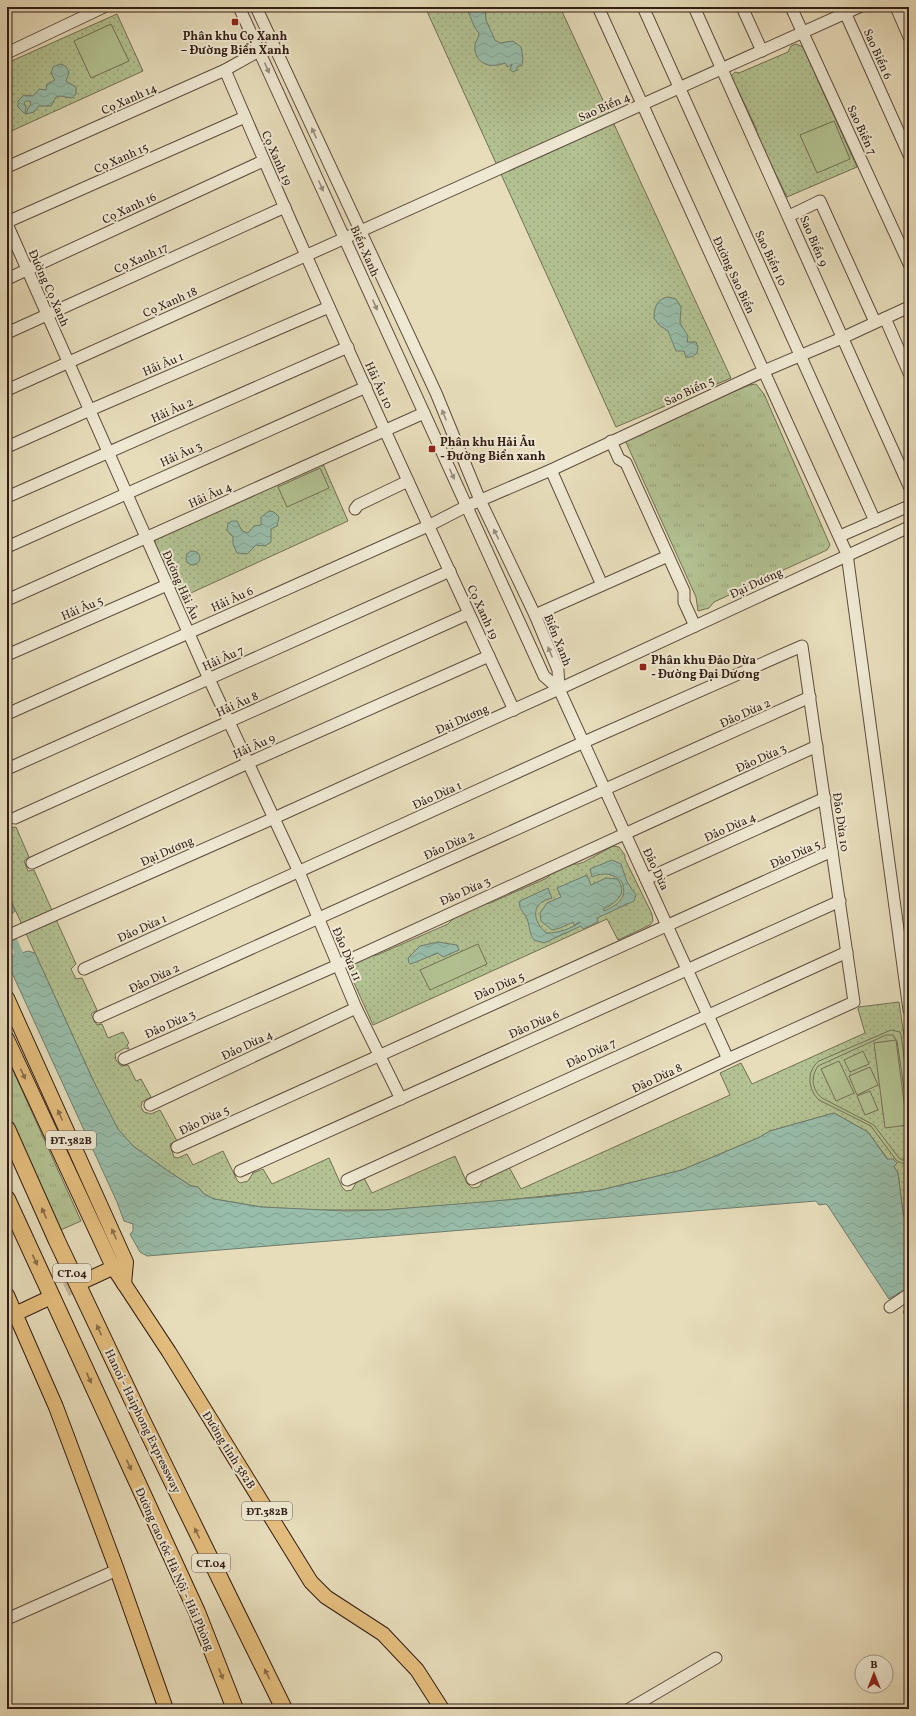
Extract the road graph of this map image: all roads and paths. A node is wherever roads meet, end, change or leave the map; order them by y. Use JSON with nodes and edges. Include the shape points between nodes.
{"nodes":[{"id":1,"x":104,"y":7,"type":"edge"},
{"id":2,"x":239,"y":7,"type":"edge"},
{"id":3,"x":256,"y":7,"type":"edge"},
{"id":4,"x":598,"y":7,"type":"edge"},
{"id":5,"x":642,"y":7,"type":"edge"},
{"id":6,"x":694,"y":7,"type":"edge"},
{"id":7,"x":742,"y":7,"type":"edge"},
{"id":8,"x":791,"y":7,"type":"edge"},
{"id":9,"x":859,"y":7,"type":"edge"},
{"id":10,"x":896,"y":7,"type":"edge"},
{"id":11,"x":844,"y":10,"type":"edge"},
{"id":12,"x":803,"y":32,"type":"junction"},
{"id":13,"x":909,"y":37,"type":"edge"},
{"id":14,"x":259,"y":51,"type":"junction"},
{"id":15,"x":762,"y":51,"type":"junction"},
{"id":16,"x":7,"y":53,"type":"edge"},
{"id":17,"x":722,"y":69,"type":"junction"},
{"id":18,"x":225,"y":70,"type":"junction"},
{"id":19,"x":679,"y":88,"type":"junction"},
{"id":20,"x":641,"y":105,"type":"junction"},
{"id":21,"x":245,"y":117,"type":"junction"},
{"id":22,"x":909,"y":155,"type":"edge"},
{"id":23,"x":263,"y":160,"type":"junction"},
{"id":24,"x":7,"y":167,"type":"edge"},
{"id":25,"x":285,"y":207,"type":"junction"},
{"id":26,"x":789,"y":216,"type":"junction"},
{"id":27,"x":7,"y":223,"type":"edge"},
{"id":28,"x":360,"y":232,"type":"junction"},
{"id":29,"x":345,"y":238,"type":"junction"},
{"id":30,"x":306,"y":255,"type":"junction"},
{"id":31,"x":909,"y":264,"type":"edge"},
{"id":32,"x":26,"y":270,"type":"junction"},
{"id":33,"x":7,"y":279,"type":"edge"},
{"id":34,"x":329,"y":307,"type":"junction"},
{"id":35,"x":909,"y":307,"type":"edge"},
{"id":36,"x":46,"y":315,"type":"junction"},
{"id":37,"x":880,"y":320,"type":"junction"},
{"id":38,"x":7,"y":333,"type":"edge"},
{"id":39,"x":842,"y":338,"type":"junction"},
{"id":40,"x":348,"y":347,"type":"junction"},
{"id":41,"x":801,"y":354,"type":"junction"},
{"id":42,"x":69,"y":361,"type":"junction"},
{"id":43,"x":764,"y":371,"type":"junction"},
{"id":44,"x":909,"y":373,"type":"edge"},
{"id":45,"x":366,"y":387,"type":"junction"},
{"id":46,"x":7,"y":390,"type":"edge"},
{"id":47,"x":90,"y":410,"type":"junction"},
{"id":48,"x":424,"y":413,"type":"junction"},
{"id":49,"x":386,"y":430,"type":"junction"},
{"id":50,"x":611,"y":441,"type":"junction"},
{"id":51,"x":7,"y":447,"type":"edge"},
{"id":52,"x":108,"y":452,"type":"junction"},
{"id":53,"x":550,"y":470,"type":"junction"},
{"id":54,"x":408,"y":481,"type":"junction"},
{"id":55,"x":909,"y":486,"type":"edge"},
{"id":56,"x":127,"y":492,"type":"junction"},
{"id":57,"x":7,"y":497,"type":"edge"},
{"id":58,"x":480,"y":500,"type":"junction"},
{"id":59,"x":466,"y":506,"type":"junction"},
{"id":60,"x":909,"y":506,"type":"edge"},
{"id":61,"x":354,"y":509,"type":"dead end"},
{"id":62,"x":875,"y":521,"type":"junction"},
{"id":63,"x":428,"y":526,"type":"junction"},
{"id":64,"x":909,"y":527,"type":"edge"},
{"id":65,"x":840,"y":536,"type":"junction"},
{"id":66,"x":146,"y":538,"type":"junction"},
{"id":67,"x":7,"y":547,"type":"edge"},
{"id":68,"x":847,"y":554,"type":"junction"},
{"id":69,"x":668,"y":556,"type":"junction"},
{"id":70,"x":450,"y":571,"type":"junction"},
{"id":71,"x":167,"y":585,"type":"junction"},
{"id":72,"x":602,"y":585,"type":"junction"},
{"id":73,"x":7,"y":600,"type":"edge"},
{"id":74,"x":468,"y":614,"type":"junction"},
{"id":75,"x":535,"y":615,"type":"junction"},
{"id":76,"x":695,"y":626,"type":"junction"},
{"id":77,"x":189,"y":633,"type":"junction"},
{"id":78,"x":802,"y":646,"type":"joint"},
{"id":79,"x":7,"y":655,"type":"edge"},
{"id":80,"x":489,"y":656,"type":"junction"},
{"id":81,"x":209,"y":679,"type":"junction"},
{"id":82,"x":559,"y":689,"type":"junction"},
{"id":83,"x":810,"y":697,"type":"junction"},
{"id":84,"x":514,"y":710,"type":"junction"},
{"id":85,"x":7,"y":714,"type":"edge"},
{"id":86,"x":230,"y":721,"type":"junction"},
{"id":87,"x":584,"y":742,"type":"junction"},
{"id":88,"x":817,"y":746,"type":"junction"},
{"id":89,"x":248,"y":763,"type":"junction"},
{"id":90,"x":7,"y":769,"type":"edge"},
{"id":91,"x":605,"y":790,"type":"junction"},
{"id":92,"x":825,"y":798,"type":"junction"},
{"id":93,"x":15,"y":818,"type":"dead end"},
{"id":94,"x":274,"y":818,"type":"junction"},
{"id":95,"x":625,"y":833,"type":"junction"},
{"id":96,"x":832,"y":851,"type":"junction"},
{"id":97,"x":32,"y":863,"type":"dead end"},
{"id":98,"x":299,"y":872,"type":"junction"},
{"id":99,"x":646,"y":879,"type":"junction"},
{"id":100,"x":840,"y":901,"type":"junction"},
{"id":101,"x":318,"y":917,"type":"junction"},
{"id":102,"x":667,"y":925,"type":"junction"},
{"id":103,"x":7,"y":936,"type":"edge"},
{"id":104,"x":847,"y":952,"type":"junction"},
{"id":105,"x":338,"y":965,"type":"junction"},
{"id":106,"x":84,"y":969,"type":"dead end"},
{"id":107,"x":687,"y":970,"type":"junction"},
{"id":108,"x":7,"y":998,"type":"edge"},
{"id":109,"x":854,"y":1002,"type":"joint"},
{"id":110,"x":909,"y":1003,"type":"edge"},
{"id":111,"x":356,"y":1008,"type":"junction"},
{"id":112,"x":707,"y":1014,"type":"junction"},
{"id":113,"x":99,"y":1017,"type":"dead end"},
{"id":114,"x":7,"y":1039,"type":"edge"},
{"id":115,"x":378,"y":1055,"type":"junction"},
{"id":116,"x":124,"y":1059,"type":"dead end"},
{"id":117,"x":728,"y":1059,"type":"junction"},
{"id":118,"x":401,"y":1099,"type":"junction"},
{"id":119,"x":150,"y":1105,"type":"dead end"},
{"id":120,"x":7,"y":1129,"type":"edge"},
{"id":121,"x":177,"y":1147,"type":"dead end"},
{"id":122,"x":240,"y":1172,"type":"dead end"},
{"id":123,"x":472,"y":1179,"type":"dead end"},
{"id":124,"x":347,"y":1180,"type":"dead end"},
{"id":125,"x":7,"y":1199,"type":"edge"},
{"id":126,"x":120,"y":1264,"type":"junction"},
{"id":127,"x":82,"y":1282,"type":"tunnel mouth"},
{"id":128,"x":909,"y":1294,"type":"edge"},
{"id":129,"x":7,"y":1295,"type":"edge"},
{"id":130,"x":47,"y":1299,"type":"tunnel mouth"},
{"id":131,"x":890,"y":1307,"type":"dead end"},
{"id":132,"x":15,"y":1314,"type":"junction"},
{"id":133,"x":117,"y":1570,"type":"junction"},
{"id":134,"x":7,"y":1619,"type":"edge"},
{"id":135,"x":716,"y":1658,"type":"dead end"},
{"id":136,"x":166,"y":1709,"type":"edge"},
{"id":137,"x":235,"y":1709,"type":"edge"},
{"id":138,"x":284,"y":1709,"type":"edge"},
{"id":139,"x":442,"y":1709,"type":"edge"},
{"id":140,"x":629,"y":1709,"type":"edge"}],
"edges":[{"from":1,"to":16,"type":"street"},
{"from":2,"to":14,"type":"street","name":"Biển Xanh"},
{"from":28,"to":3,"type":"street","name":"Biển Xanh","one_way":true},
{"from":4,"to":20,"type":"street","name":"Đường Sao Biển"},
{"from":5,"to":19,"type":"street","name":"Sao Biển 10"},
{"from":6,"to":17,"type":"street","name":"Sao Biển 9"},
{"from":7,"to":15,"type":"street"},
{"from":8,"to":12,"type":"street","name":"Sao Biển 7"},
{"from":9,"to":11,"type":"street","name":"Sao Biển 4"},
{"from":10,"to":13,"type":"street"},
{"from":11,"to":12,"type":"street","name":"Sao Biển 4"},
{"from":11,"to":22,"type":"street","name":"Sao Biển 6"},
{"from":12,"to":15,"type":"street","name":"Sao Biển 4"},
{"from":12,"to":31,"type":"street","name":"Sao Biển 7"},
{"from":14,"to":18,"type":"street","name":"Cọ Xanh 14"},
{"from":14,"to":29,"type":"street","name":"Biển Xanh","one_way":true},
{"from":15,"to":17,"type":"street","name":"Sao Biển 4"},
{"from":17,"to":19,"type":"street","name":"Sao Biển 4"},
{"from":17,"to":26,"type":"street","name":"Sao Biển 9"},
{"from":18,"to":21,"type":"street","name":"Cọ Xanh 19"},
{"from":18,"to":24,"type":"street","name":"Cọ Xanh 14"},
{"from":19,"to":20,"type":"street","name":"Sao Biển 4"},
{"from":19,"to":41,"type":"street","name":"Sao Biển 10"},
{"from":20,"to":28,"type":"street","name":"Sao Biển 4"},
{"from":20,"to":43,"type":"street","name":"Đường Sao Biển"},
{"from":21,"to":23,"type":"street","name":"Cọ Xanh 19"},
{"from":21,"to":27,"type":"street","name":"Cọ Xanh 15"},
{"from":23,"to":25,"type":"street","name":"Cọ Xanh 19"},
{"from":23,"to":32,"type":"street","name":"Cọ Xanh 16"},
{"from":25,"to":30,"type":"street","name":"Cọ Xanh 19"},
{"from":25,"to":36,"type":"street","name":"Cọ Xanh 17"},
{"from":26,"to":37,"type":"street","via":[[820,201]]},
{"from":26,"to":39,"type":"street","name":"Sao Biển 9"},
{"from":27,"to":32,"type":"street","name":"Đường Cọ Xanh"},
{"from":28,"to":29,"type":"street","name":"Sao Biển 4"},
{"from":58,"to":28,"type":"street","name":"Biển Xanh","one_way":true,"via":[[436,393]]},
{"from":29,"to":30,"type":"street","name":"Cọ Xanh 18"},
{"from":29,"to":48,"type":"street","name":"Biển Xanh","one_way":true},
{"from":30,"to":34,"type":"street","name":"Hải Âu 10"},
{"from":30,"to":42,"type":"street","name":"Cọ Xanh 18"},
{"from":32,"to":33,"type":"street","name":"Cọ Xanh 16"},
{"from":32,"to":36,"type":"street","name":"Đường Cọ Xanh"},
{"from":34,"to":40,"type":"street","name":"Hải Âu 10"},
{"from":34,"to":47,"type":"street","name":"Hải Âu 1"},
{"from":35,"to":37,"type":"street","name":"Sao Biển 5"},
{"from":36,"to":38,"type":"street","name":"Cọ Xanh 17"},
{"from":36,"to":42,"type":"street","name":"Đường Cọ Xanh"},
{"from":37,"to":39,"type":"street","name":"Sao Biển 5"},
{"from":37,"to":44,"type":"street"},
{"from":39,"to":41,"type":"street","name":"Sao Biển 5"},
{"from":39,"to":55,"type":"street","name":"Sao Biển 9"},
{"from":40,"to":45,"type":"street","name":"Hải Âu 10"},
{"from":40,"to":52,"type":"street","name":"Hải Âu 2"},
{"from":41,"to":43,"type":"street","name":"Sao Biển 5"},
{"from":41,"to":62,"type":"street","name":"Sao Biển 10"},
{"from":42,"to":46,"type":"street","name":"Cọ Xanh 18"},
{"from":42,"to":47,"type":"street","name":"Đường Hải Âu"},
{"from":43,"to":50,"type":"street","name":"Sao Biển 5"},
{"from":43,"to":65,"type":"street","name":"Đường Sao Biển"},
{"from":45,"to":49,"type":"street","name":"Hải Âu 10"},
{"from":45,"to":56,"type":"street","name":"Hải Âu 3"},
{"from":47,"to":51,"type":"street","name":"Hải Âu 1"},
{"from":47,"to":52,"type":"street","name":"Đường Hải Âu"},
{"from":48,"to":49,"type":"street","name":"Hải Âu 4"},
{"from":48,"to":59,"type":"street","name":"Biển Xanh","one_way":true},
{"from":49,"to":54,"type":"street","name":"Hải Âu 10"},
{"from":49,"to":66,"type":"street","name":"Hải Âu 4"},
{"from":50,"to":53,"type":"street","name":"Sao Biển 5"},
{"from":50,"to":69,"type":"street","via":[[619,459],[626,463]]},
{"from":52,"to":56,"type":"street","name":"Đường Hải Âu"},
{"from":52,"to":57,"type":"street","name":"Hải Âu 2"},
{"from":53,"to":58,"type":"street","name":"Sao Biển 5"},
{"from":53,"to":72,"type":"street"},
{"from":54,"to":61,"type":"street"},
{"from":54,"to":63,"type":"street","name":"Hải Âu 10"},
{"from":56,"to":66,"type":"street","name":"Đường Hải Âu"},
{"from":56,"to":67,"type":"street","name":"Hải Âu 3"},
{"from":58,"to":59,"type":"street"},
{"from":75,"to":58,"type":"street","name":"Biển Xanh","one_way":true},
{"from":59,"to":63,"type":"street","name":"Hải Âu 6"},
{"from":59,"to":82,"type":"street","name":"Biển Xanh","via":[[544,676]]},
{"from":60,"to":62,"type":"street"},
{"from":62,"to":65,"type":"street"},
{"from":63,"to":70,"type":"street","name":"Cọ Xanh 19"},
{"from":63,"to":77,"type":"street","name":"Hải Âu 6"},
{"from":64,"to":68,"type":"street","name":"Đại Dương"},
{"from":65,"to":68,"type":"street","name":"Đường Sao Biển"},
{"from":66,"to":71,"type":"street","name":"Đường Hải Âu"},
{"from":66,"to":73,"type":"street","name":"Hải Âu 4"},
{"from":68,"to":76,"type":"street","name":"Đại Dương"},
{"from":68,"to":110,"type":"street","name":"Đường Sao Biển"},
{"from":69,"to":72,"type":"street"},
{"from":69,"to":76,"type":"street","via":[[684,591],[684,602]]},
{"from":70,"to":74,"type":"street","name":"Cọ Xanh 19"},
{"from":70,"to":81,"type":"street","name":"Hải Âu 7"},
{"from":71,"to":77,"type":"street","name":"Đường Hải Âu"},
{"from":71,"to":79,"type":"street","name":"Hải Âu 5"},
{"from":72,"to":75,"type":"street"},
{"from":74,"to":80,"type":"street","name":"Cọ Xanh 19"},
{"from":74,"to":86,"type":"street","name":"Hải Âu 8"},
{"from":82,"to":75,"type":"street","name":"Biển Xanh","one_way":true,"via":[[558,670]]},
{"from":76,"to":82,"type":"street","name":"Đại Dương"},
{"from":77,"to":81,"type":"street","name":"Đường Hải Âu"},
{"from":77,"to":85,"type":"street","name":"Hải Âu 6"},
{"from":78,"to":83,"type":"street","name":"Đảo Dừa 10"},
{"from":78,"to":87,"type":"street","name":"Đảo Dừa 1"},
{"from":80,"to":84,"type":"street","name":"Cọ Xanh 19"},
{"from":80,"to":89,"type":"street","name":"Hải Âu 9"},
{"from":81,"to":86,"type":"street","name":"Đường Hải Âu"},
{"from":81,"to":90,"type":"street","name":"Hải Âu 7"},
{"from":82,"to":84,"type":"street","name":"Đại Dương"},
{"from":82,"to":87,"type":"street","name":"Đảo Dừa"},
{"from":83,"to":88,"type":"street","name":"Đảo Dừa 10"},
{"from":83,"to":91,"type":"street","name":"Đảo Dừa 2"},
{"from":84,"to":94,"type":"street","name":"Đại Dương"},
{"from":86,"to":89,"type":"street","name":"Đường Hải Âu"},
{"from":86,"to":93,"type":"street","name":"Hải Âu 8"},
{"from":87,"to":91,"type":"street","name":"Đảo Dừa"},
{"from":87,"to":98,"type":"street","name":"Đảo Dừa 1"},
{"from":88,"to":92,"type":"street","name":"Đảo Dừa 10"},
{"from":88,"to":95,"type":"street","name":"Đảo Dừa 3"},
{"from":89,"to":94,"type":"street","name":"Đường Hải Âu"},
{"from":89,"to":97,"type":"street","name":"Hải Âu 9"},
{"from":91,"to":95,"type":"street","name":"Đảo Dừa"},
{"from":91,"to":101,"type":"street","name":"Đảo Dừa 2"},
{"from":92,"to":96,"type":"street","name":"Đảo Dừa 10"},
{"from":92,"to":99,"type":"street","name":"Đảo Dừa 4"},
{"from":94,"to":98,"type":"street","name":"Đảo Dừa 11"},
{"from":94,"to":103,"type":"street","name":"Đại Dương"},
{"from":95,"to":99,"type":"street","name":"Đảo Dừa"},
{"from":95,"to":105,"type":"street","name":"Đảo Dừa 3"},
{"from":96,"to":100,"type":"street","name":"Đảo Dừa 10"},
{"from":96,"to":102,"type":"street","name":"Đảo Dừa 5"},
{"from":98,"to":101,"type":"street","name":"Đảo Dừa 11"},
{"from":98,"to":106,"type":"street","name":"Đảo Dừa 1"},
{"from":99,"to":102,"type":"street","name":"Đảo Dừa"},
{"from":100,"to":104,"type":"street","name":"Đảo Dừa 10"},
{"from":100,"to":107,"type":"street","name":"Đảo Dừa 6"},
{"from":101,"to":105,"type":"street","name":"Đảo Dừa 11"},
{"from":101,"to":113,"type":"street","name":"Đảo Dừa 2"},
{"from":102,"to":107,"type":"street","name":"Đảo Dừa"},
{"from":102,"to":115,"type":"street","name":"Đảo Dừa 5"},
{"from":104,"to":109,"type":"street","name":"Đảo Dừa 10"},
{"from":104,"to":112,"type":"street","name":"Đảo Dừa 7"},
{"from":105,"to":111,"type":"street","name":"Đảo Dừa 11"},
{"from":105,"to":116,"type":"street","name":"Đảo Dừa 3"},
{"from":107,"to":112,"type":"street","name":"Đảo Dừa"},
{"from":107,"to":118,"type":"street","name":"Đảo Dừa 6"},
{"from":126,"to":108,"type":"main road","name":"Đường tỉnh 382B","number":"ĐT.382B","one_way":true},
{"from":109,"to":117,"type":"street","name":"Đảo Dừa 8"},
{"from":111,"to":115,"type":"street","name":"Đảo Dừa 11"},
{"from":111,"to":119,"type":"street","name":"Đảo Dừa 4"},
{"from":112,"to":117,"type":"street","name":"Đảo Dừa"},
{"from":112,"to":124,"type":"street","name":"Đảo Dừa 7"},
{"from":114,"to":126,"type":"main road","number":"ĐT.382B","one_way":true},
{"from":115,"to":118,"type":"street","name":"Đảo Dừa 11"},
{"from":115,"to":121,"type":"street","name":"Đảo Dừa 5"},
{"from":117,"to":123,"type":"street","name":"Đảo Dừa 8"},
{"from":118,"to":122,"type":"street","name":"Đảo Dừa 6"},
{"from":138,"to":120,"type":"highway","name":"Hanoi - Haiphong Expressway","number":"CT.04","one_way":true,"via":[[140,1416]]},
{"from":125,"to":137,"type":"highway","number":"CT.04","one_way":true,"via":[[197,1612]]},
{"from":126,"to":127,"type":"main road"},
{"from":126,"to":139,"type":"main road","name":"Đường tỉnh 382B","number":"ĐT.382B","via":[[124,1284],[311,1582],[326,1597],[383,1634],[417,1670]]},
{"from":128,"to":131,"type":"street"},
{"from":129,"to":132,"type":"main road"},
{"from":130,"to":132,"type":"main road"},
{"from":132,"to":133,"type":"main road","via":[[56,1407]]},
{"from":133,"to":134,"type":"street"},
{"from":133,"to":136,"type":"main road"},
{"from":135,"to":140,"type":"street"}]}
